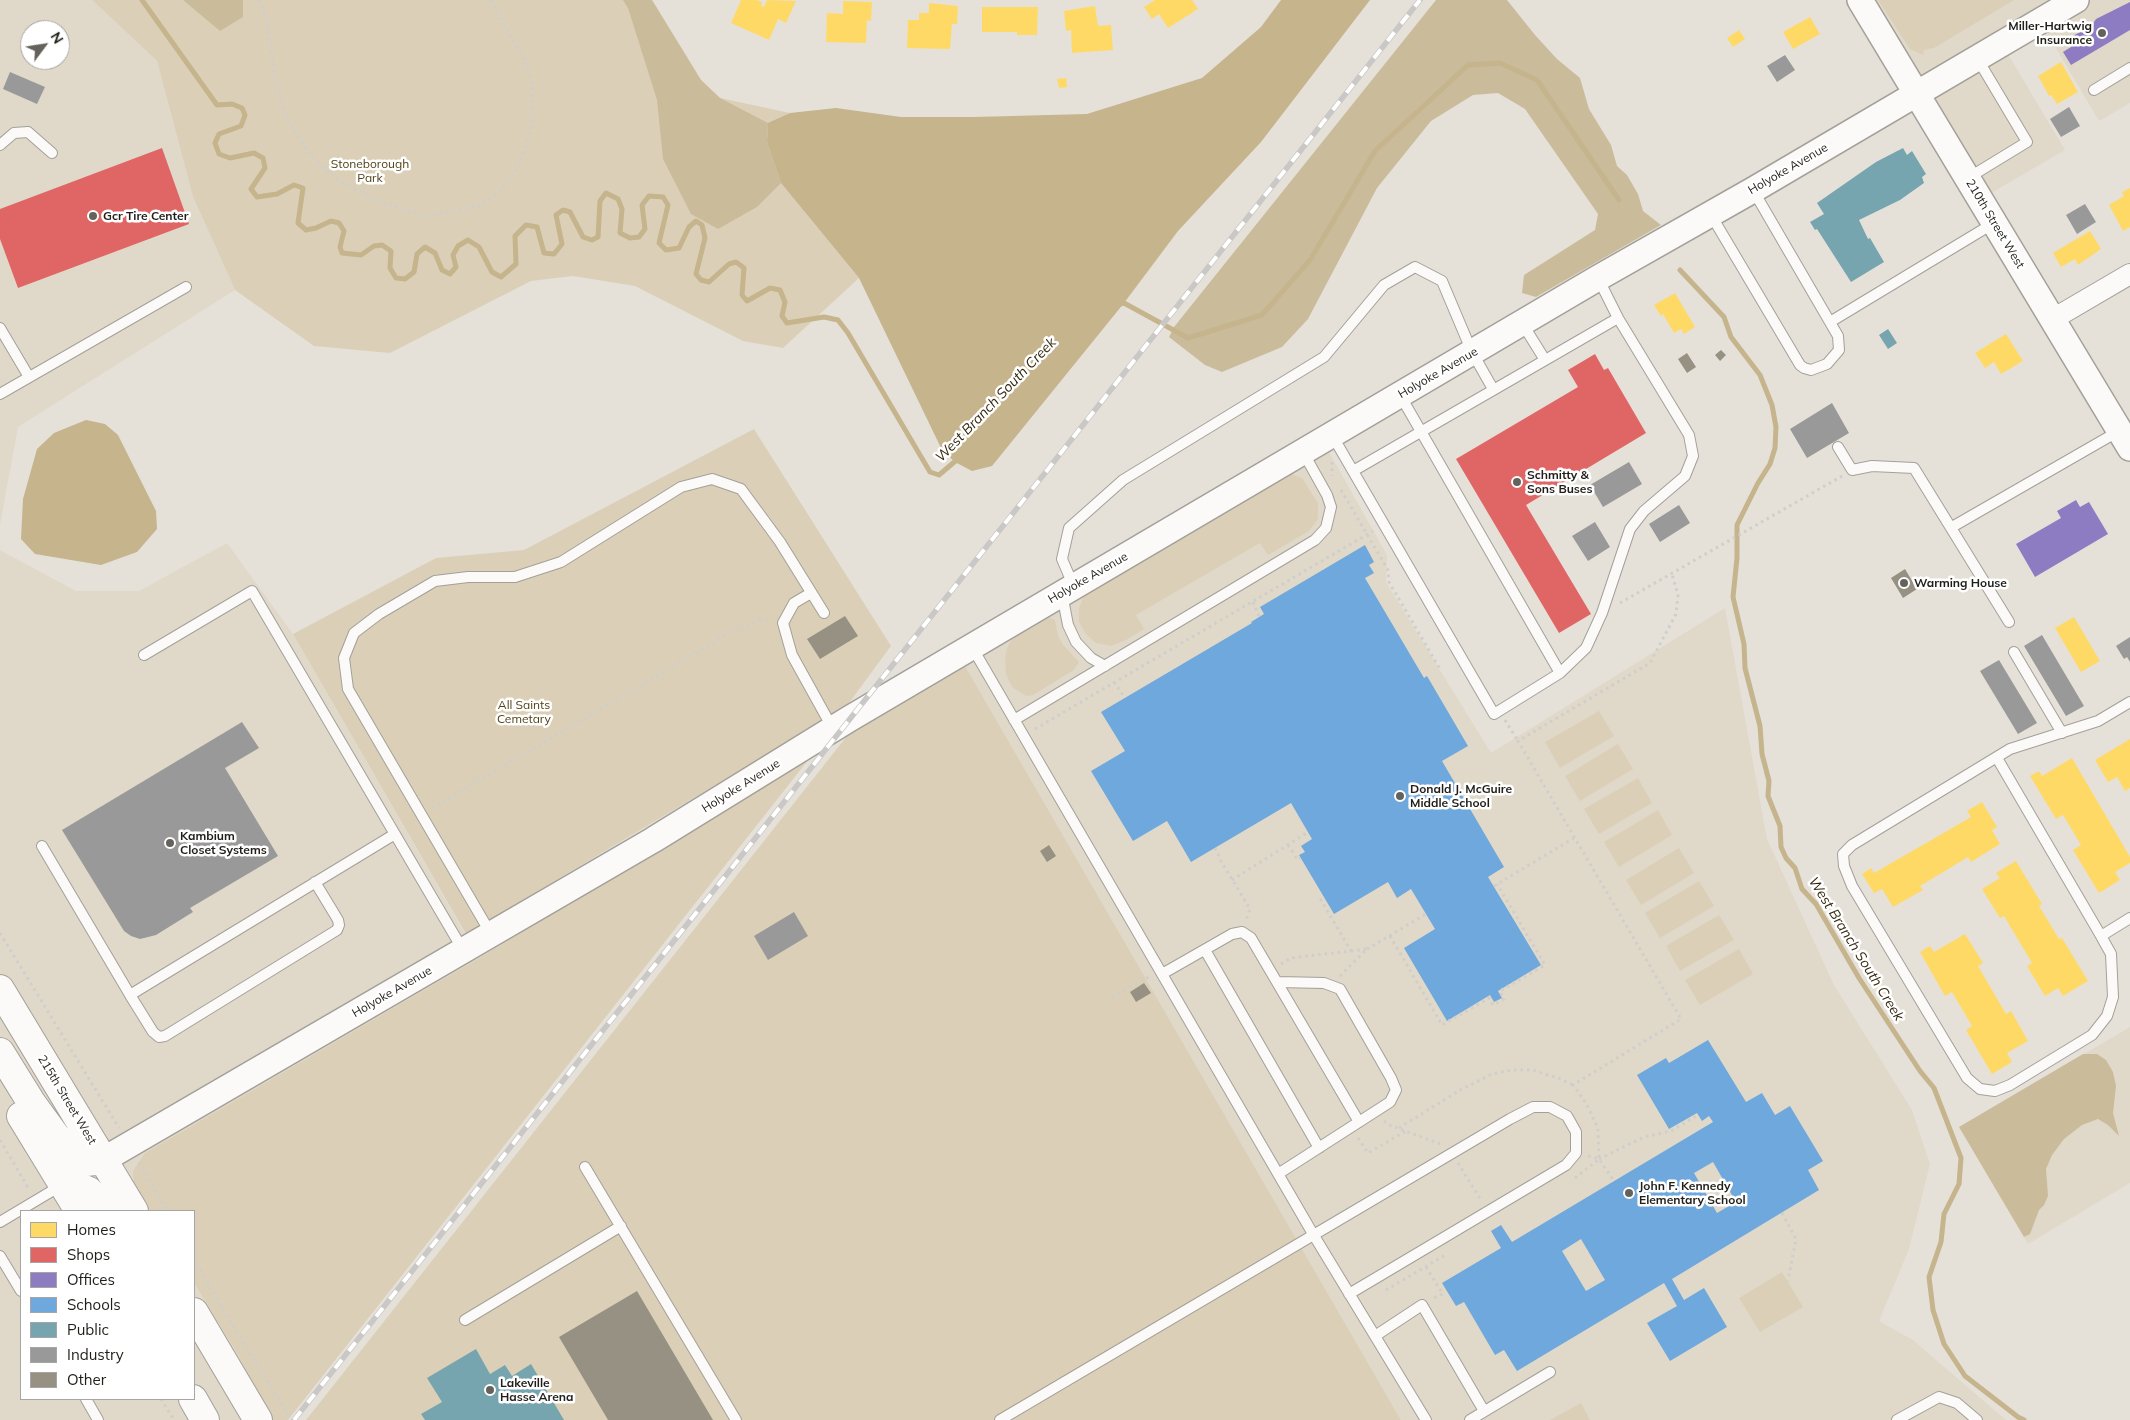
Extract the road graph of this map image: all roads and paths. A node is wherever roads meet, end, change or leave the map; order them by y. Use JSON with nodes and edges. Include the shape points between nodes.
{"nodes":[{"id":1,"x":259,"y":0,"type":"edge"},
{"id":2,"x":490,"y":0,"type":"edge"},
{"id":3,"x":1860,"y":0,"type":"edge"},
{"id":4,"x":2076,"y":0,"type":"edge"},
{"id":5,"x":1977,"y":58,"type":"junction"},
{"id":6,"x":2130,"y":68,"type":"edge"},
{"id":7,"x":2094,"y":90,"type":"dead end"},
{"id":8,"x":1917,"y":94,"type":"junction"},
{"id":9,"x":0,"y":145,"type":"edge"},
{"id":10,"x":52,"y":153,"type":"dead end"},
{"id":11,"x":1968,"y":178,"type":"junction"},
{"id":12,"x":1753,"y":190,"type":"junction"},
{"id":13,"x":1711,"y":214,"type":"junction"},
{"id":14,"x":1994,"y":222,"type":"junction"},
{"id":15,"x":2130,"y":274,"type":"edge"},
{"id":16,"x":1598,"y":278,"type":"junction"},
{"id":17,"x":186,"y":286,"type":"dead end"},
{"id":18,"x":1618,"y":318,"type":"junction"},
{"id":19,"x":2053,"y":319,"type":"junction"},
{"id":20,"x":1830,"y":322,"type":"junction"},
{"id":21,"x":1522,"y":323,"type":"junction"},
{"id":22,"x":0,"y":328,"type":"edge"},
{"id":23,"x":1472,"y":352,"type":"junction"},
{"id":24,"x":1545,"y":360,"type":"junction"},
{"id":25,"x":29,"y":377,"type":"junction"},
{"id":26,"x":1493,"y":390,"type":"junction"},
{"id":27,"x":0,"y":394,"type":"edge"},
{"id":28,"x":1400,"y":395,"type":"junction"},
{"id":29,"x":1421,"y":431,"type":"junction"},
{"id":30,"x":2125,"y":439,"type":"edge"},
{"id":31,"x":1336,"y":442,"type":"junction"},
{"id":32,"x":1838,"y":447,"type":"dead end"},
{"id":33,"x":1302,"y":452,"type":"junction"},
{"id":34,"x":1852,"y":470,"type":"junction"},
{"id":35,"x":1353,"y":471,"type":"junction"},
{"id":36,"x":1383,"y":523,"type":"junction"},
{"id":37,"x":1952,"y":527,"type":"junction"},
{"id":38,"x":1368,"y":535,"type":"junction"},
{"id":39,"x":1672,"y":574,"type":"junction"},
{"id":40,"x":1068,"y":590,"type":"junction"},
{"id":41,"x":811,"y":593,"type":"junction"},
{"id":42,"x":1252,"y":602,"type":"junction"},
{"id":43,"x":824,"y":613,"type":"dead end"},
{"id":44,"x":1602,"y":614,"type":"junction"},
{"id":45,"x":1260,"y":616,"type":"dead end"},
{"id":46,"x":2009,"y":622,"type":"dead end"},
{"id":47,"x":784,"y":623,"type":"junction"},
{"id":48,"x":972,"y":646,"type":"junction"},
{"id":49,"x":2014,"y":652,"type":"dead end"},
{"id":50,"x":144,"y":656,"type":"dead end"},
{"id":51,"x":1105,"y":666,"type":"junction"},
{"id":52,"x":1440,"y":669,"type":"dead end"},
{"id":53,"x":1560,"y":673,"type":"junction"},
{"id":54,"x":1114,"y":682,"type":"junction"},
{"id":55,"x":1125,"y":698,"type":"dead end"},
{"id":56,"x":2130,"y":702,"type":"edge"},
{"id":57,"x":1499,"y":711,"type":"junction"},
{"id":58,"x":1014,"y":720,"type":"junction"},
{"id":59,"x":833,"y":729,"type":"junction"},
{"id":60,"x":2062,"y":734,"type":"junction"},
{"id":61,"x":1024,"y":736,"type":"junction"},
{"id":62,"x":1518,"y":741,"type":"junction"},
{"id":63,"x":1997,"y":758,"type":"junction"},
{"id":64,"x":421,"y":815,"type":"junction"},
{"id":65,"x":1308,"y":832,"type":"dead end"},
{"id":66,"x":395,"y":834,"type":"junction"},
{"id":67,"x":1574,"y":838,"type":"junction"},
{"id":68,"x":1288,"y":845,"type":"junction"},
{"id":69,"x":42,"y":846,"type":"dead end"},
{"id":70,"x":1215,"y":848,"type":"dead end"},
{"id":71,"x":1300,"y":858,"type":"dead end"},
{"id":72,"x":1232,"y":880,"type":"junction"},
{"id":73,"x":315,"y":882,"type":"junction"},
{"id":74,"x":1324,"y":898,"type":"dead end"},
{"id":75,"x":1426,"y":914,"type":"dead end"},
{"id":76,"x":2130,"y":918,"type":"edge"},
{"id":77,"x":1242,"y":932,"type":"junction"},
{"id":78,"x":0,"y":933,"type":"edge"},
{"id":79,"x":491,"y":934,"type":"junction"},
{"id":80,"x":1390,"y":936,"type":"junction"},
{"id":81,"x":2101,"y":936,"type":"junction"},
{"id":82,"x":1367,"y":949,"type":"junction"},
{"id":83,"x":1204,"y":950,"type":"junction"},
{"id":84,"x":463,"y":951,"type":"junction"},
{"id":85,"x":1351,"y":951,"type":"junction"},
{"id":86,"x":1271,"y":970,"type":"junction"},
{"id":87,"x":1162,"y":974,"type":"junction"},
{"id":88,"x":1278,"y":982,"type":"junction"},
{"id":89,"x":1331,"y":986,"type":"junction"},
{"id":90,"x":0,"y":989,"type":"edge"},
{"id":91,"x":130,"y":994,"type":"junction"},
{"id":92,"x":1112,"y":996,"type":"dead end"},
{"id":93,"x":0,"y":1052,"type":"edge"},
{"id":94,"x":0,"y":1080,"type":"edge"},
{"id":95,"x":1573,"y":1085,"type":"junction"},
{"id":96,"x":1698,"y":1115,"type":"dead end"},
{"id":97,"x":1355,"y":1125,"type":"junction"},
{"id":98,"x":1399,"y":1128,"type":"dead end"},
{"id":99,"x":1406,"y":1131,"type":"dead end"},
{"id":100,"x":0,"y":1140,"type":"edge"},
{"id":101,"x":129,"y":1145,"type":"junction"},
{"id":102,"x":1319,"y":1148,"type":"junction"},
{"id":103,"x":1576,"y":1153,"type":"junction"},
{"id":104,"x":1599,"y":1159,"type":"junction"},
{"id":105,"x":103,"y":1160,"type":"junction"},
{"id":106,"x":585,"y":1167,"type":"dead end"},
{"id":107,"x":1278,"y":1174,"type":"junction"},
{"id":108,"x":1568,"y":1181,"type":"dead end"},
{"id":109,"x":1614,"y":1181,"type":"dead end"},
{"id":110,"x":62,"y":1184,"type":"junction"},
{"id":111,"x":36,"y":1200,"type":"junction"},
{"id":112,"x":78,"y":1210,"type":"edge"},
{"id":113,"x":106,"y":1210,"type":"edge"},
{"id":114,"x":133,"y":1210,"type":"edge"},
{"id":115,"x":166,"y":1210,"type":"edge"},
{"id":116,"x":1782,"y":1213,"type":"dead end"},
{"id":117,"x":0,"y":1222,"type":"edge"},
{"id":118,"x":620,"y":1226,"type":"junction"},
{"id":119,"x":1313,"y":1234,"type":"junction"},
{"id":120,"x":1448,"y":1253,"type":"dead end"},
{"id":121,"x":0,"y":1256,"type":"edge"},
{"id":122,"x":195,"y":1260,"type":"edge"},
{"id":123,"x":1426,"y":1267,"type":"junction"},
{"id":124,"x":1788,"y":1281,"type":"dead end"},
{"id":125,"x":20,"y":1290,"type":"edge"},
{"id":126,"x":1349,"y":1294,"type":"junction"},
{"id":127,"x":1422,"y":1305,"type":"junction"},
{"id":128,"x":1357,"y":1306,"type":"junction"},
{"id":129,"x":195,"y":1314,"type":"edge"},
{"id":130,"x":465,"y":1320,"type":"dead end"},
{"id":131,"x":195,"y":1324,"type":"edge"},
{"id":132,"x":1375,"y":1336,"type":"junction"},
{"id":133,"x":214,"y":1346,"type":"junction"},
{"id":134,"x":1550,"y":1372,"type":"dead end"},
{"id":135,"x":87,"y":1400,"type":"edge"},
{"id":136,"x":162,"y":1400,"type":"edge"},
{"id":137,"x":194,"y":1400,"type":"edge"},
{"id":138,"x":1484,"y":1411,"type":"junction"},
{"id":139,"x":98,"y":1420,"type":"edge"},
{"id":140,"x":174,"y":1420,"type":"edge"},
{"id":141,"x":206,"y":1420,"type":"edge"},
{"id":142,"x":258,"y":1420,"type":"edge"},
{"id":143,"x":292,"y":1420,"type":"edge"},
{"id":144,"x":736,"y":1420,"type":"edge"},
{"id":145,"x":1000,"y":1420,"type":"edge"},
{"id":146,"x":1426,"y":1420,"type":"edge"},
{"id":147,"x":1470,"y":1420,"type":"edge"},
{"id":148,"x":1897,"y":1420,"type":"edge"},
{"id":149,"x":1977,"y":1420,"type":"edge"}],
"edges":[{"from":1,"to":2,"type":"path","via":[[266,17],[277,89],[288,121],[309,153],[334,178],[384,203],[429,216],[478,206],[501,191],[521,162],[531,127],[533,84],[524,59]]},
{"from":3,"to":8,"type":"street","name":"210th Street West"},
{"from":4,"to":5,"type":"street","name":"Holyoke Avenue"},
{"from":5,"to":8,"type":"street","name":"Holyoke Avenue"},
{"from":5,"to":11,"type":"lane","via":[[2027,142]]},
{"from":6,"to":7,"type":"lane"},
{"from":8,"to":11,"type":"street","name":"210th Street West"},
{"from":8,"to":12,"type":"street","name":"Holyoke Avenue"},
{"from":9,"to":10,"type":"lane","via":[[14,133],[28,132]]},
{"from":11,"to":14,"type":"street","name":"210th Street West"},
{"from":12,"to":13,"type":"street","name":"Holyoke Avenue"},
{"from":12,"to":20,"type":"lane"},
{"from":13,"to":16,"type":"street","name":"Holyoke Avenue"},
{"from":13,"to":20,"type":"lane","via":[[1804,368],[1812,370],[1826,364],[1839,350],[1838,336]]},
{"from":14,"to":19,"type":"street","name":"210th Street West"},
{"from":14,"to":20,"type":"lane"},
{"from":15,"to":19,"type":"street"},
{"from":16,"to":18,"type":"lane"},
{"from":16,"to":21,"type":"street","name":"Holyoke Avenue"},
{"from":17,"to":25,"type":"lane"},
{"from":18,"to":24,"type":"lane"},
{"from":18,"to":44,"type":"lane","via":[[1689,435],[1693,456],[1685,476],[1644,511],[1630,529]]},
{"from":19,"to":30,"type":"street","name":"210th Street West"},
{"from":21,"to":23,"type":"street","name":"Holyoke Avenue"},
{"from":21,"to":24,"type":"lane"},
{"from":22,"to":25,"type":"lane"},
{"from":23,"to":26,"type":"lane"},
{"from":23,"to":28,"type":"street","name":"Holyoke Avenue"},
{"from":23,"to":40,"type":"lane","via":[[1442,281],[1415,267],[1384,285],[1324,357],[1122,480],[1068,528],[1062,559]]},
{"from":24,"to":26,"type":"lane"},
{"from":25,"to":27,"type":"lane"},
{"from":26,"to":29,"type":"lane"},
{"from":28,"to":29,"type":"lane"},
{"from":28,"to":31,"type":"street","name":"Holyoke Avenue"},
{"from":29,"to":35,"type":"lane"},
{"from":29,"to":53,"type":"lane"},
{"from":30,"to":37,"type":"lane"},
{"from":31,"to":33,"type":"street","name":"Holyoke Avenue"},
{"from":31,"to":35,"type":"lane"},
{"from":31,"to":38,"type":"path","via":[[1332,476]]},
{"from":32,"to":34,"type":"lane"},
{"from":33,"to":40,"type":"street","name":"Holyoke Avenue"},
{"from":33,"to":51,"type":"lane","via":[[1331,507],[1326,528],[1316,540]]},
{"from":34,"to":37,"type":"lane","via":[[1872,466],[1914,468]]},
{"from":34,"to":39,"type":"path"},
{"from":35,"to":36,"type":"lane"},
{"from":36,"to":38,"type":"path"},
{"from":36,"to":57,"type":"lane","via":[[1494,714]]},
{"from":37,"to":46,"type":"lane"},
{"from":38,"to":42,"type":"path"},
{"from":38,"to":52,"type":"path","via":[[1388,570],[1389,582]]},
{"from":39,"to":44,"type":"path"},
{"from":39,"to":62,"type":"path","via":[[1678,595],[1676,614],[1650,663]]},
{"from":40,"to":48,"type":"street","name":"Holyoke Avenue"},
{"from":40,"to":51,"type":"lane","via":[[1068,625],[1076,642],[1091,658]]},
{"from":41,"to":43,"type":"lane"},
{"from":41,"to":47,"type":"lane","via":[[794,603]]},
{"from":41,"to":64,"type":"lane","via":[[780,542],[741,489],[712,479],[681,487],[561,562],[515,577],[435,581],[379,614],[354,634],[344,658],[348,689]]},
{"from":42,"to":45,"type":"path"},
{"from":42,"to":54,"type":"path"},
{"from":44,"to":53,"type":"lane","via":[[1586,648]]},
{"from":47,"to":59,"type":"lane","via":[[792,655]]},
{"from":47,"to":64,"type":"path","via":[[760,620],[738,628]]},
{"from":48,"to":58,"type":"lane"},
{"from":48,"to":59,"type":"street","name":"Holyoke Avenue"},
{"from":49,"to":60,"type":"lane"},
{"from":50,"to":66,"type":"lane","via":[[252,591]]},
{"from":51,"to":58,"type":"lane"},
{"from":53,"to":57,"type":"lane"},
{"from":54,"to":55,"type":"path"},
{"from":54,"to":61,"type":"path"},
{"from":56,"to":60,"type":"lane","via":[[2098,721]]},
{"from":57,"to":62,"type":"path"},
{"from":58,"to":61,"type":"lane"},
{"from":59,"to":79,"type":"street","name":"Holyoke Avenue","via":[[653,840]]},
{"from":60,"to":63,"type":"lane","via":[[2027,743]]},
{"from":61,"to":87,"type":"lane"},
{"from":62,"to":67,"type":"path"},
{"from":63,"to":81,"type":"lane"},
{"from":63,"to":81,"type":"lane","via":[[1852,845],[1843,854],[1852,886],[1967,1078],[1980,1088],[1995,1091],[2092,1035],[2107,1016],[2113,997],[2111,954]]},
{"from":64,"to":79,"type":"lane"},
{"from":65,"to":68,"type":"path"},
{"from":66,"to":73,"type":"lane"},
{"from":66,"to":84,"type":"lane"},
{"from":67,"to":80,"type":"path","via":[[1495,885],[1545,965],[1500,991],[1504,999],[1493,1005],[1489,998],[1442,1025]]},
{"from":67,"to":95,"type":"path","via":[[1681,1019]]},
{"from":68,"to":71,"type":"path","via":[[1298,860]]},
{"from":68,"to":72,"type":"path"},
{"from":69,"to":91,"type":"lane"},
{"from":70,"to":72,"type":"path"},
{"from":72,"to":77,"type":"path","via":[[1250,909]]},
{"from":73,"to":91,"type":"lane"},
{"from":73,"to":91,"type":"lane","via":[[338,920],[337,930],[165,1036],[159,1037],[153,1032]]},
{"from":74,"to":85,"type":"path","via":[[1321,900]]},
{"from":75,"to":80,"type":"path"},
{"from":76,"to":81,"type":"lane"},
{"from":77,"to":83,"type":"lane"},
{"from":77,"to":86,"type":"lane","via":[[1251,938]]},
{"from":78,"to":101,"type":"path"},
{"from":79,"to":84,"type":"street","name":"Holyoke Avenue"},
{"from":80,"to":82,"type":"path"},
{"from":82,"to":85,"type":"path"},
{"from":82,"to":89,"type":"path"},
{"from":83,"to":87,"type":"lane"},
{"from":83,"to":102,"type":"lane"},
{"from":84,"to":101,"type":"street","name":"Holyoke Avenue"},
{"from":85,"to":86,"type":"path","via":[[1290,958]]},
{"from":86,"to":88,"type":"lane"},
{"from":87,"to":92,"type":"path","via":[[1141,980]]},
{"from":87,"to":107,"type":"lane"},
{"from":88,"to":89,"type":"lane"},
{"from":88,"to":97,"type":"lane"},
{"from":89,"to":97,"type":"lane","via":[[1340,989],[1396,1090],[1390,1102]]},
{"from":90,"to":105,"type":"main road","name":"215th Street West"},
{"from":93,"to":105,"type":"main road","via":[[36,1108],[72,1155],[86,1162]]},
{"from":94,"to":110,"type":"main road"},
{"from":95,"to":98,"type":"path","via":[[1532,1070],[1492,1074]]},
{"from":95,"to":104,"type":"path","via":[[1598,1128]]},
{"from":96,"to":104,"type":"path","via":[[1671,1131],[1644,1137]]},
{"from":97,"to":99,"type":"path","via":[[1368,1153]]},
{"from":97,"to":102,"type":"lane"},
{"from":100,"to":111,"type":"path"},
{"from":101,"to":105,"type":"street","name":"Holyoke Avenue"},
{"from":101,"to":115,"type":"path"},
{"from":102,"to":107,"type":"lane"},
{"from":103,"to":104,"type":"path"},
{"from":103,"to":119,"type":"lane","via":[[1576,1132],[1567,1116],[1550,1107],[1533,1107]]},
{"from":103,"to":126,"type":"lane","via":[[1566,1165]]},
{"from":104,"to":108,"type":"path"},
{"from":104,"to":109,"type":"path"},
{"from":105,"to":114,"type":"main road","name":"215th Street West"},
{"from":106,"to":118,"type":"lane"},
{"from":107,"to":119,"type":"lane"},
{"from":110,"to":111,"type":"lane"},
{"from":110,"to":112,"type":"main road"},
{"from":110,"to":113,"type":"main road","via":[[72,1184],[89,1191]]},
{"from":111,"to":117,"type":"lane"},
{"from":116,"to":124,"type":"path","via":[[1796,1239]]},
{"from":118,"to":130,"type":"lane"},
{"from":118,"to":144,"type":"lane"},
{"from":119,"to":126,"type":"lane"},
{"from":119,"to":145,"type":"lane"},
{"from":120,"to":123,"type":"path"},
{"from":121,"to":125,"type":"lane"},
{"from":122,"to":143,"type":"path"},
{"from":123,"to":127,"type":"path","via":[[1442,1294]]},
{"from":123,"to":128,"type":"path"},
{"from":126,"to":128,"type":"lane"},
{"from":127,"to":132,"type":"lane"},
{"from":127,"to":138,"type":"lane"},
{"from":128,"to":132,"type":"lane"},
{"from":129,"to":133,"type":"main road"},
{"from":131,"to":133,"type":"main road"},
{"from":132,"to":146,"type":"lane"},
{"from":133,"to":142,"type":"main road"},
{"from":134,"to":138,"type":"lane"},
{"from":135,"to":139,"type":"lane"},
{"from":136,"to":140,"type":"path"},
{"from":137,"to":141,"type":"main road"},
{"from":138,"to":147,"type":"lane"},
{"from":148,"to":149,"type":"lane","via":[[1939,1397],[1957,1403]]}]}
